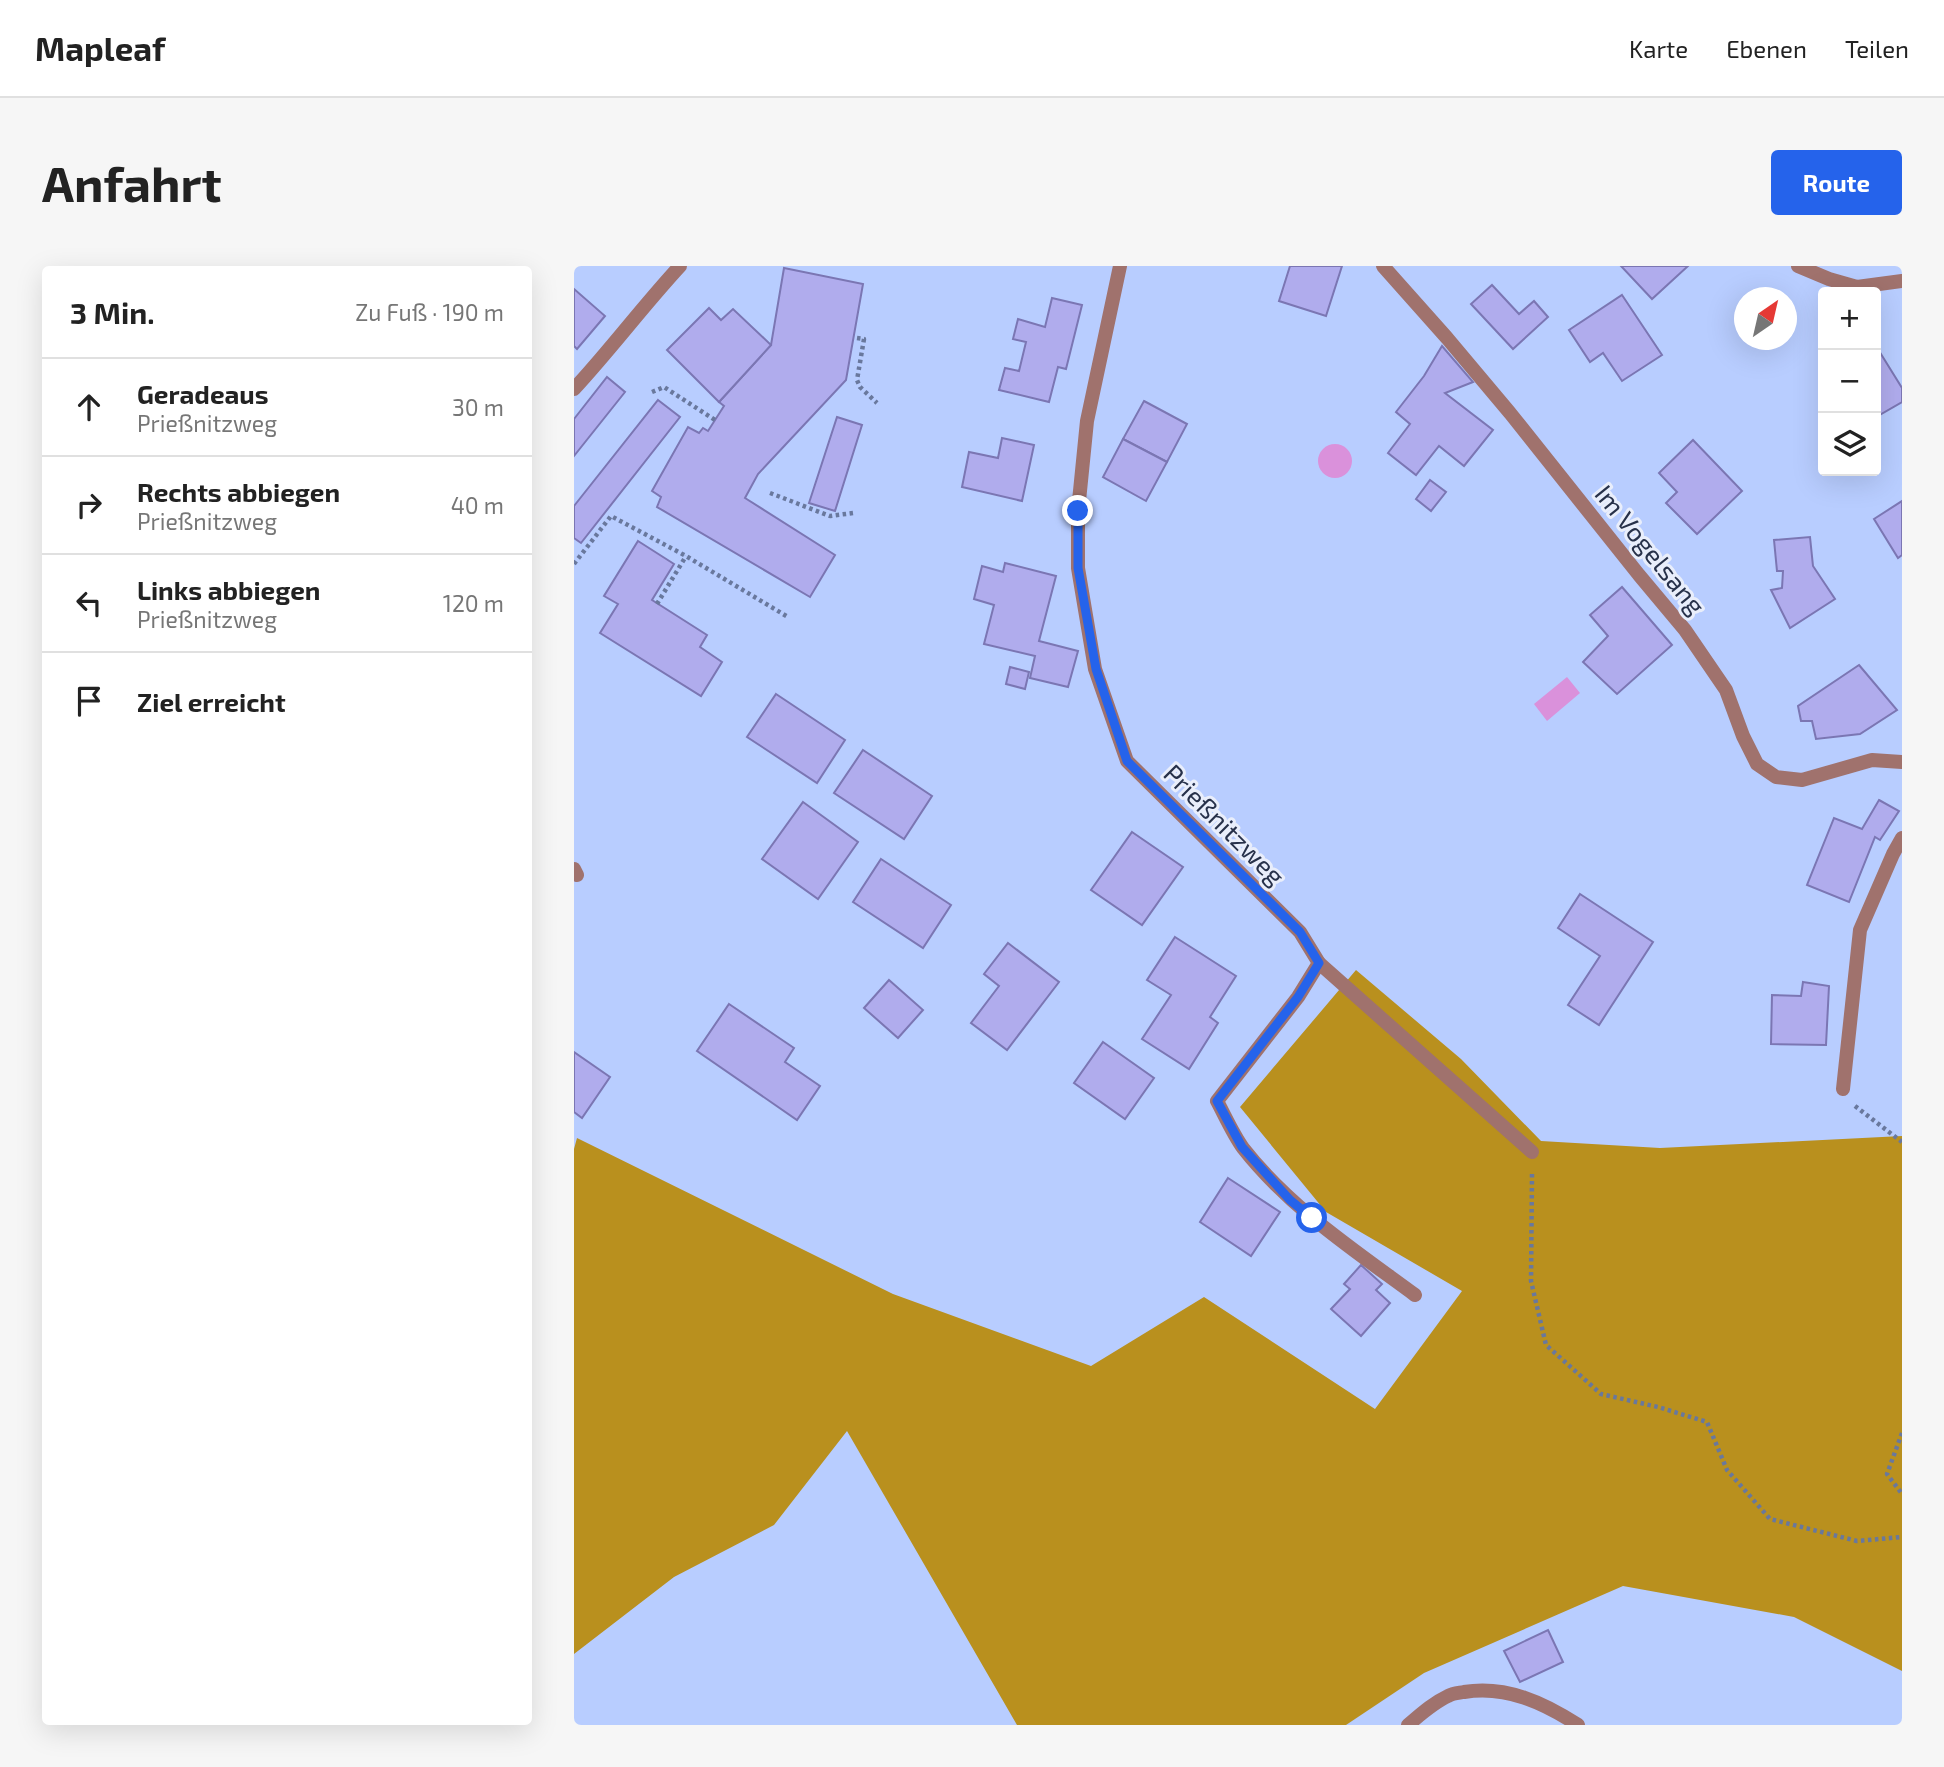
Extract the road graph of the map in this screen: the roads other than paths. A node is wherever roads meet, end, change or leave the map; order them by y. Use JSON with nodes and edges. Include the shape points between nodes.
{"nodes":[{"id":1,"x":680,"y":266,"type":"edge"},
{"id":2,"x":1120,"y":266,"type":"edge"},
{"id":3,"x":1383,"y":266,"type":"edge"},
{"id":4,"x":1798,"y":266,"type":"edge"},
{"id":5,"x":1902,"y":281,"type":"edge"},
{"id":6,"x":574,"y":389,"type":"edge"},
{"id":7,"x":1902,"y":762,"type":"edge"},
{"id":8,"x":1902,"y":838,"type":"edge"},
{"id":9,"x":1319,"y":963,"type":"junction"},
{"id":10,"x":1843,"y":1089,"type":"road end"},
{"id":11,"x":1532,"y":1152,"type":"road end"},
{"id":12,"x":1415,"y":1295,"type":"dead end"},
{"id":13,"x":1408,"y":1725,"type":"edge"},
{"id":14,"x":1578,"y":1725,"type":"edge"}],
"edges":[{"from":1,"to":6,"type":"street"},
{"from":2,"to":9,"type":"street","name":"Prießnitzweg","via":[[1087,421],[1078,511],[1078,568],[1096,669],[1127,761],[1300,932]]},
{"from":3,"to":7,"type":"street","name":"Im Vogelsang","via":[[1510,413],[1685,629],[1727,690],[1757,764],[1776,777],[1802,780],[1871,760]]},
{"from":4,"to":5,"type":"street","via":[[1857,287]]},
{"from":8,"to":10,"type":"street","via":[[1860,930]]},
{"from":9,"to":11,"type":"street","name":"Prießnitzweg"},
{"from":9,"to":12,"type":"street","via":[[1217,1101],[1242,1147],[1290,1200]]},
{"from":13,"to":14,"type":"street","via":[[1451,1694],[1481,1689],[1514,1694],[1552,1708]]}]}
